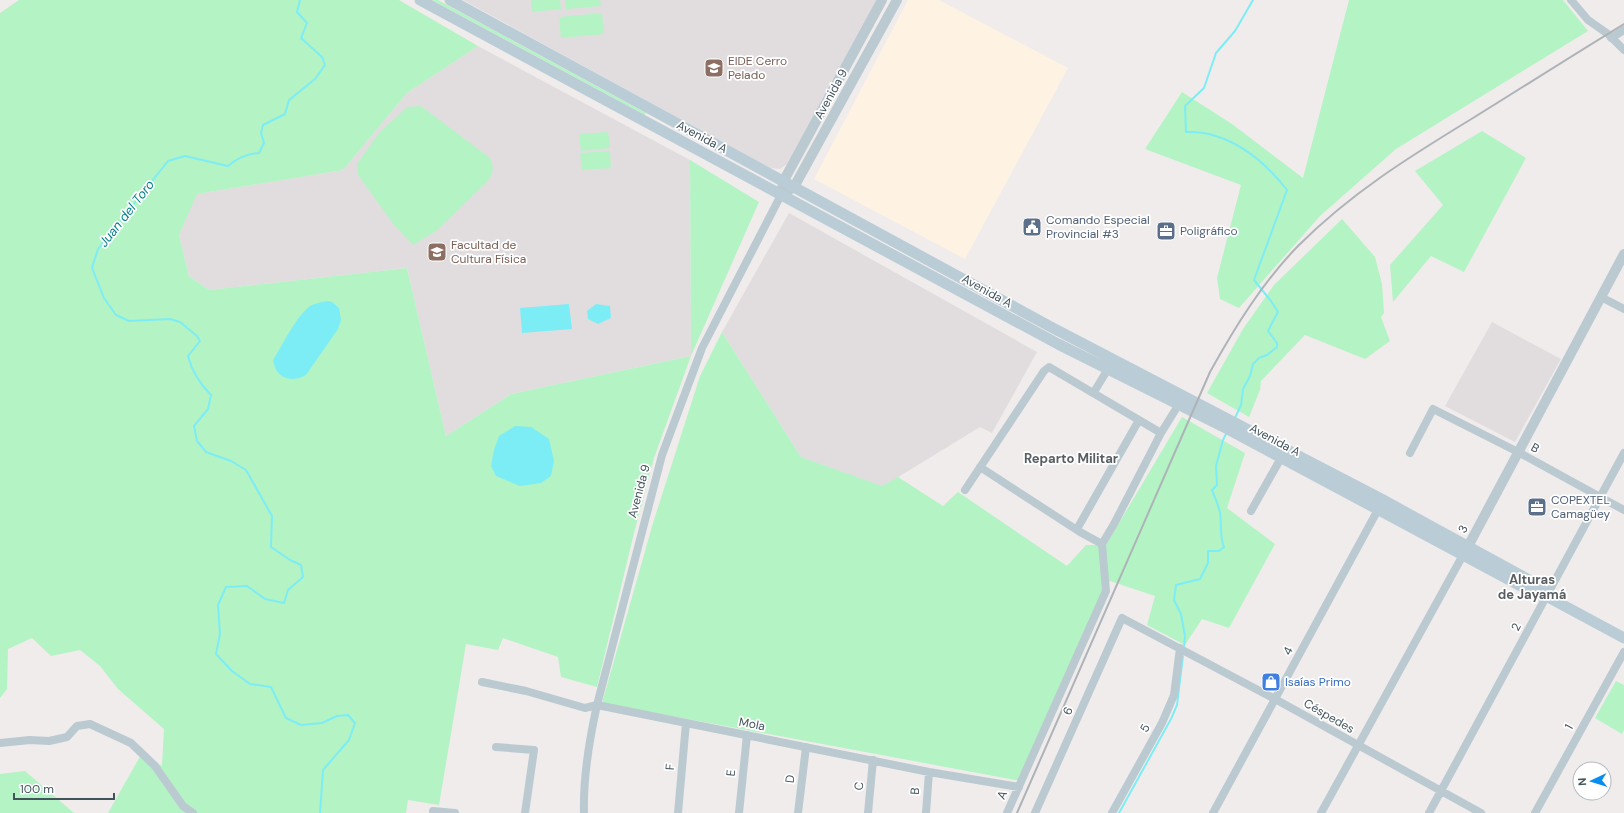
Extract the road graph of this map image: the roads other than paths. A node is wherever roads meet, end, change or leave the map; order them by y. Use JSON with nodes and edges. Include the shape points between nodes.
{"nodes":[{"id":1,"x":420,"y":0,"type":"edge"},
{"id":2,"x":450,"y":0,"type":"edge"},
{"id":3,"x":882,"y":0,"type":"edge"},
{"id":4,"x":897,"y":0,"type":"edge"},
{"id":5,"x":1571,"y":0,"type":"edge"},
{"id":6,"x":1624,"y":30,"type":"edge"},
{"id":7,"x":1611,"y":38,"type":"junction"},
{"id":8,"x":1624,"y":50,"type":"edge"},
{"id":9,"x":662,"y":116,"type":"junction"},
{"id":10,"x":664,"y":132,"type":"junction"},
{"id":11,"x":783,"y":182,"type":"junction"},
{"id":12,"x":794,"y":187,"type":"junction"},
{"id":13,"x":782,"y":194,"type":"junction"},
{"id":14,"x":1624,"y":254,"type":"edge"},
{"id":15,"x":1601,"y":297,"type":"junction"},
{"id":16,"x":1624,"y":309,"type":"edge"},
{"id":17,"x":1113,"y":360,"type":"junction"},
{"id":18,"x":1108,"y":370,"type":"junction"},
{"id":19,"x":1094,"y":392,"type":"junction"},
{"id":20,"x":1179,"y":404,"type":"junction"},
{"id":21,"x":1139,"y":420,"type":"junction"},
{"id":22,"x":1225,"y":423,"type":"junction"},
{"id":23,"x":1236,"y":428,"type":"junction"},
{"id":24,"x":1161,"y":433,"type":"junction"},
{"id":25,"x":1518,"y":452,"type":"junction"},
{"id":26,"x":1410,"y":453,"type":"dead end"},
{"id":27,"x":1624,"y":453,"type":"edge"},
{"id":28,"x":1281,"y":458,"type":"junction"},
{"id":29,"x":980,"y":467,"type":"junction"},
{"id":30,"x":965,"y":490,"type":"dead end"},
{"id":31,"x":1601,"y":497,"type":"junction"},
{"id":32,"x":1380,"y":504,"type":"junction"},
{"id":33,"x":1624,"y":510,"type":"edge"},
{"id":34,"x":1251,"y":511,"type":"dead end"},
{"id":35,"x":1077,"y":529,"type":"junction"},
{"id":36,"x":1102,"y":544,"type":"junction"},
{"id":37,"x":1466,"y":551,"type":"junction"},
{"id":38,"x":1546,"y":596,"type":"junction"},
{"id":39,"x":1122,"y":618,"type":"joint"},
{"id":40,"x":1624,"y":638,"type":"edge"},
{"id":41,"x":1183,"y":649,"type":"junction"},
{"id":42,"x":1624,"y":652,"type":"edge"},
{"id":43,"x":482,"y":682,"type":"dead end"},
{"id":44,"x":1275,"y":699,"type":"junction"},
{"id":45,"x":597,"y":705,"type":"junction"},
{"id":46,"x":686,"y":723,"type":"junction"},
{"id":47,"x":747,"y":735,"type":"junction"},
{"id":48,"x":0,"y":743,"type":"edge"},
{"id":49,"x":1358,"y":746,"type":"junction"},
{"id":50,"x":496,"y":747,"type":"dead end"},
{"id":51,"x":806,"y":747,"type":"junction"},
{"id":52,"x":873,"y":760,"type":"junction"},
{"id":53,"x":929,"y":772,"type":"junction"},
{"id":54,"x":1019,"y":786,"type":"junction"},
{"id":55,"x":1441,"y":790,"type":"junction"},
{"id":56,"x":433,"y":811,"type":"dead end"},
{"id":57,"x":193,"y":813,"type":"edge"},
{"id":58,"x":455,"y":813,"type":"edge"},
{"id":59,"x":525,"y":813,"type":"edge"},
{"id":60,"x":584,"y":813,"type":"edge"},
{"id":61,"x":678,"y":813,"type":"edge"},
{"id":62,"x":739,"y":813,"type":"edge"},
{"id":63,"x":798,"y":813,"type":"edge"},
{"id":64,"x":868,"y":813,"type":"edge"},
{"id":65,"x":926,"y":813,"type":"edge"},
{"id":66,"x":1007,"y":813,"type":"edge"},
{"id":67,"x":1035,"y":813,"type":"edge"},
{"id":68,"x":1112,"y":813,"type":"edge"},
{"id":69,"x":1213,"y":813,"type":"edge"},
{"id":70,"x":1321,"y":813,"type":"edge"},
{"id":71,"x":1429,"y":813,"type":"edge"},
{"id":72,"x":1481,"y":813,"type":"edge"},
{"id":73,"x":1535,"y":813,"type":"edge"}],
"edges":[{"from":1,"to":10,"type":"main road","name":"Avenida A"},
{"from":2,"to":9,"type":"main road","name":"Avenida A"},
{"from":3,"to":11,"type":"street","name":"Avenida 9"},
{"from":4,"to":12,"type":"street","name":"Avenida 9"},
{"from":5,"to":7,"type":"street","via":[[1588,20]]},
{"from":6,"to":7,"type":"street"},
{"from":7,"to":8,"type":"street"},
{"from":9,"to":10,"type":"main road"},
{"from":9,"to":11,"type":"main road","name":"Avenida A"},
{"from":10,"to":13,"type":"main road","name":"Avenida A"},
{"from":11,"to":12,"type":"main road","name":"Avenida A"},
{"from":11,"to":13,"type":"street","name":"Avenida 9"},
{"from":12,"to":13,"type":"street"},
{"from":12,"to":17,"type":"main road","name":"Avenida A"},
{"from":13,"to":18,"type":"main road","name":"Avenida A"},
{"from":13,"to":45,"type":"street","name":"Avenida 9","via":[[702,348],[662,455]]},
{"from":14,"to":15,"type":"street","name":"3"},
{"from":15,"to":16,"type":"street"},
{"from":15,"to":25,"type":"street","name":"3"},
{"from":17,"to":18,"type":"street"},
{"from":17,"to":22,"type":"main road","name":"Avenida A"},
{"from":18,"to":19,"type":"street"},
{"from":18,"to":20,"type":"main road","name":"Avenida A"},
{"from":19,"to":21,"type":"street"},
{"from":19,"to":29,"type":"street","via":[[1049,367]]},
{"from":20,"to":22,"type":"main road","name":"Avenida A"},
{"from":20,"to":24,"type":"street"},
{"from":21,"to":24,"type":"street"},
{"from":21,"to":35,"type":"street"},
{"from":22,"to":23,"type":"main road","name":"Avenida A"},
{"from":23,"to":28,"type":"main road","name":"Avenida A"},
{"from":23,"to":32,"type":"main road","name":"Avenida A"},
{"from":24,"to":36,"type":"street"},
{"from":25,"to":26,"type":"street","name":"B","via":[[1433,409]]},
{"from":25,"to":31,"type":"street","name":"B"},
{"from":25,"to":37,"type":"street","name":"3"},
{"from":27,"to":31,"type":"street","name":"2"},
{"from":28,"to":32,"type":"main road","name":"Avenida A"},
{"from":28,"to":34,"type":"street"},
{"from":29,"to":30,"type":"street"},
{"from":29,"to":35,"type":"street"},
{"from":31,"to":33,"type":"street","name":"B"},
{"from":31,"to":38,"type":"street","name":"2"},
{"from":32,"to":37,"type":"main road","name":"Avenida A"},
{"from":32,"to":44,"type":"street","name":"4"},
{"from":35,"to":36,"type":"street"},
{"from":36,"to":54,"type":"street","name":"A","via":[[1106,591]]},
{"from":37,"to":38,"type":"main road","name":"Avenida A","via":[[1503,571],[1540,586]]},
{"from":37,"to":49,"type":"street","name":"3"},
{"from":38,"to":40,"type":"main road","name":"Avenida A"},
{"from":38,"to":55,"type":"street","name":"2"},
{"from":39,"to":41,"type":"street","name":"Céspedes"},
{"from":39,"to":67,"type":"street","name":"6"},
{"from":41,"to":44,"type":"street","name":"Céspedes"},
{"from":41,"to":68,"type":"street","name":"5","via":[[1174,695],[1162,723]]},
{"from":42,"to":73,"type":"street","name":"1"},
{"from":43,"to":45,"type":"street","name":"Mola","via":[[526,691],[585,708]]},
{"from":44,"to":49,"type":"street","name":"Céspedes"},
{"from":44,"to":69,"type":"street","name":"4"},
{"from":45,"to":46,"type":"street","name":"Mola"},
{"from":45,"to":60,"type":"street","name":"Avenida 9","via":[[589,740]]},
{"from":46,"to":47,"type":"street","name":"Mola"},
{"from":46,"to":61,"type":"street","name":"F"},
{"from":47,"to":51,"type":"street","name":"Mola"},
{"from":47,"to":62,"type":"street","name":"E"},
{"from":48,"to":57,"type":"street","via":[[49,741],[67,737],[77,726],[90,724],[131,743],[155,766],[183,806]]},
{"from":49,"to":55,"type":"street","name":"Céspedes"},
{"from":49,"to":70,"type":"street","name":"3"},
{"from":50,"to":59,"type":"street","via":[[534,750]]},
{"from":51,"to":52,"type":"street","name":"Mola"},
{"from":51,"to":63,"type":"street","name":"D"},
{"from":52,"to":53,"type":"street","name":"Mola"},
{"from":52,"to":64,"type":"street","name":"C"},
{"from":53,"to":54,"type":"street","name":"Mola"},
{"from":53,"to":65,"type":"street","name":"B"},
{"from":54,"to":66,"type":"street","name":"A"},
{"from":55,"to":71,"type":"street","name":"2"},
{"from":55,"to":72,"type":"street","name":"Céspedes"},
{"from":56,"to":58,"type":"street"}]}
